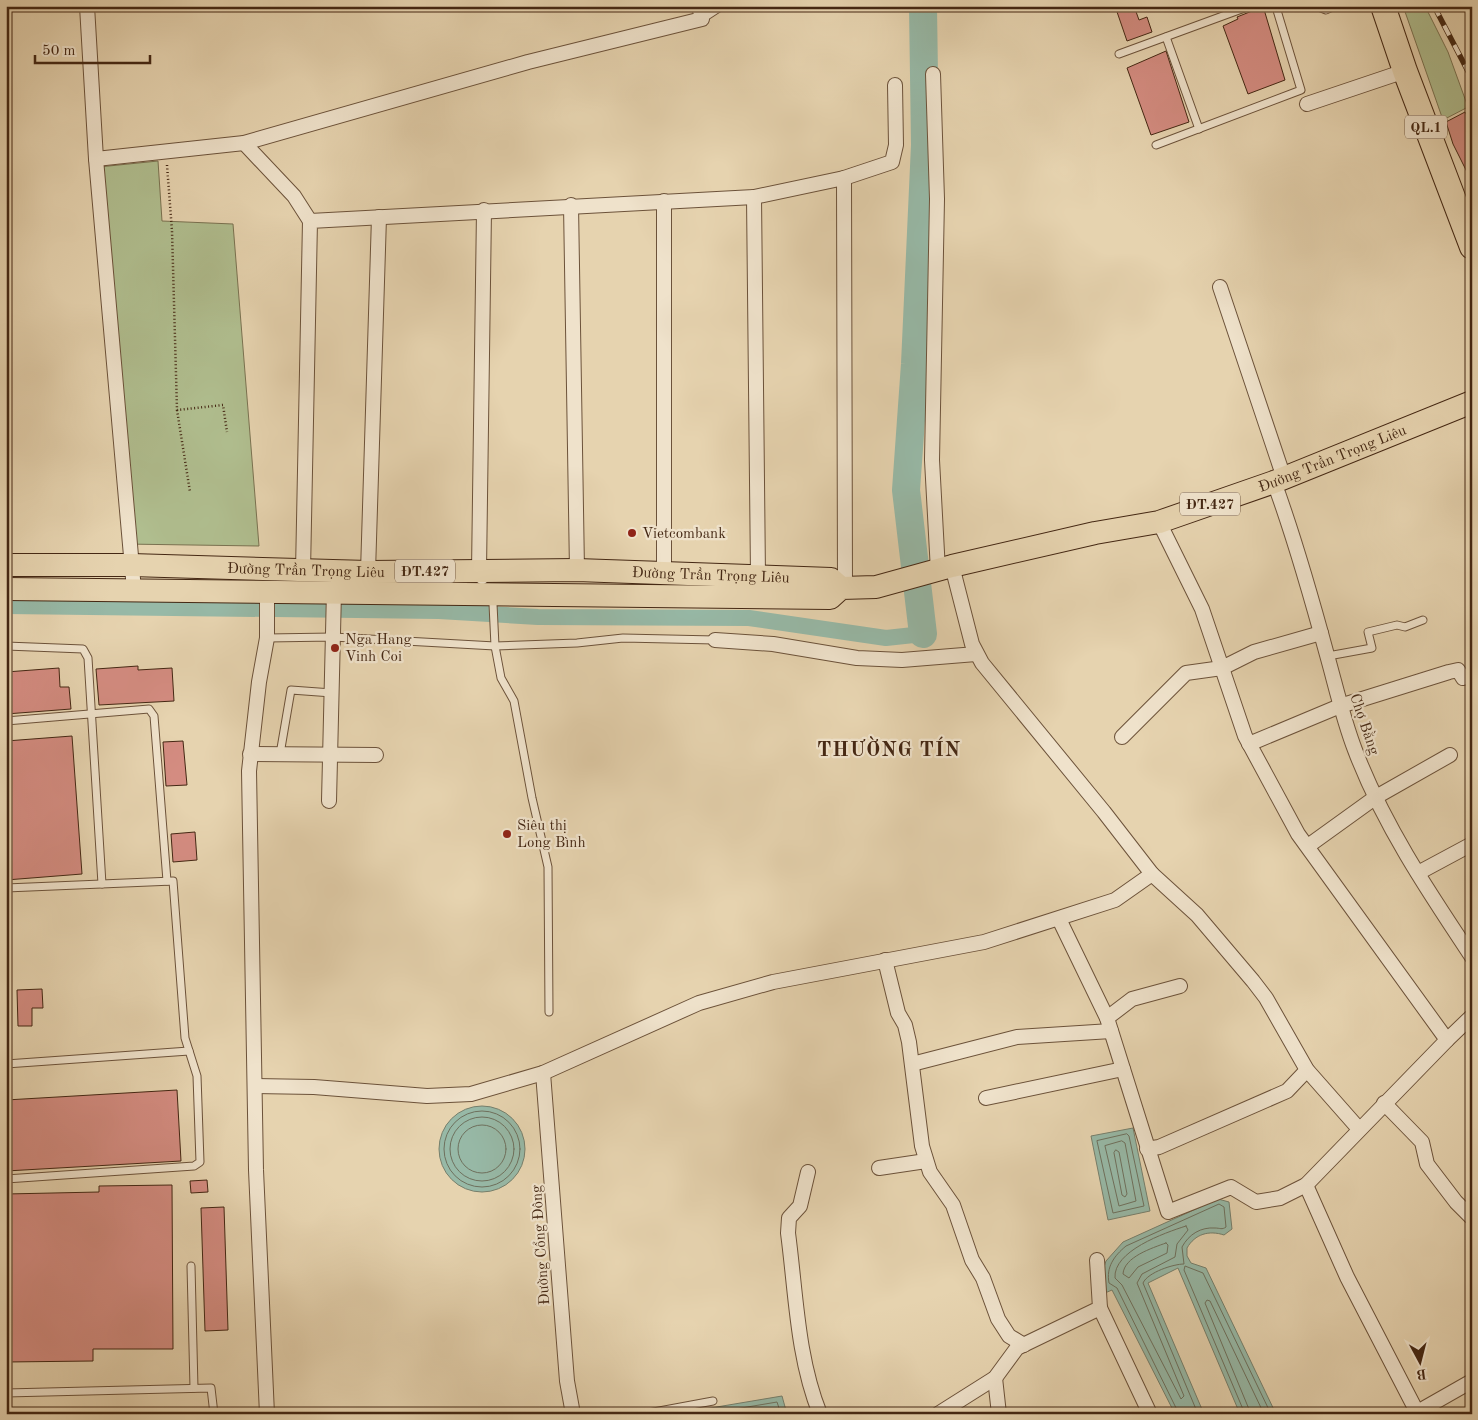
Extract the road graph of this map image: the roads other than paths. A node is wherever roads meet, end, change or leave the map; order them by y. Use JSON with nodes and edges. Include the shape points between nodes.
{"nodes":[{"id":1,"x":87,"y":6,"type":"edge"},
{"id":2,"x":722,"y":6,"type":"edge"},
{"id":3,"x":1250,"y":6,"type":"edge"},
{"id":4,"x":1288,"y":6,"type":"edge"},
{"id":5,"x":1316,"y":6,"type":"edge"},
{"id":6,"x":1335,"y":6,"type":"edge"},
{"id":7,"x":1383,"y":6,"type":"edge"},
{"id":8,"x":1274,"y":7,"type":"edge"},
{"id":9,"x":700,"y":13,"type":"edge"},
{"id":10,"x":1166,"y":37,"type":"junction"},
{"id":11,"x":1119,"y":54,"type":"dead end"},
{"id":12,"x":1405,"y":71,"type":"junction"},
{"id":13,"x":933,"y":74,"type":"dead end"},
{"id":14,"x":895,"y":84,"type":"dead end"},
{"id":15,"x":1308,"y":104,"type":"dead end"},
{"id":16,"x":1199,"y":129,"type":"junction"},
{"id":17,"x":244,"y":143,"type":"junction"},
{"id":18,"x":1156,"y":145,"type":"dead end"},
{"id":19,"x":96,"y":159,"type":"junction"},
{"id":20,"x":844,"y":178,"type":"junction"},
{"id":21,"x":754,"y":197,"type":"junction"},
{"id":22,"x":664,"y":201,"type":"junction"},
{"id":23,"x":571,"y":205,"type":"junction"},
{"id":24,"x":484,"y":210,"type":"junction"},
{"id":25,"x":379,"y":216,"type":"junction"},
{"id":26,"x":310,"y":221,"type":"junction"},
{"id":27,"x":1472,"y":247,"type":"edge"},
{"id":28,"x":1220,"y":287,"type":"dead end"},
{"id":29,"x":1472,"y":402,"type":"edge"},
{"id":30,"x":1279,"y":480,"type":"junction"},
{"id":31,"x":1159,"y":522,"type":"junction"},
{"id":32,"x":6,"y":565,"type":"edge"},
{"id":33,"x":131,"y":565,"type":"junction"},
{"id":34,"x":945,"y":568,"type":"junction"},
{"id":35,"x":479,"y":570,"type":"junction"},
{"id":36,"x":577,"y":570,"type":"junction"},
{"id":37,"x":303,"y":571,"type":"junction"},
{"id":38,"x":368,"y":572,"type":"junction"},
{"id":39,"x":664,"y":573,"type":"junction"},
{"id":40,"x":758,"y":576,"type":"junction"},
{"id":41,"x":6,"y":588,"type":"edge"},
{"id":42,"x":843,"y":588,"type":"junction"},
{"id":43,"x":134,"y":590,"type":"junction"},
{"id":44,"x":266,"y":591,"type":"junction"},
{"id":45,"x":334,"y":596,"type":"junction"},
{"id":46,"x":491,"y":599,"type":"junction"},
{"id":47,"x":1423,"y":620,"type":"dead end"},
{"id":48,"x":1321,"y":633,"type":"junction"},
{"id":49,"x":267,"y":637,"type":"junction"},
{"id":50,"x":333,"y":637,"type":"junction"},
{"id":51,"x":715,"y":640,"type":"joint"},
{"id":52,"x":495,"y":643,"type":"junction"},
{"id":53,"x":6,"y":646,"type":"edge"},
{"id":54,"x":976,"y":654,"type":"junction"},
{"id":55,"x":1328,"y":656,"type":"junction"},
{"id":56,"x":1222,"y":668,"type":"junction"},
{"id":57,"x":1472,"y":676,"type":"edge"},
{"id":58,"x":332,"y":693,"type":"junction"},
{"id":59,"x":1340,"y":706,"type":"junction"},
{"id":60,"x":91,"y":714,"type":"junction"},
{"id":61,"x":6,"y":721,"type":"edge"},
{"id":62,"x":1122,"y":737,"type":"dead end"},
{"id":63,"x":1249,"y":744,"type":"junction"},
{"id":64,"x":330,"y":753,"type":"junction"},
{"id":65,"x":250,"y":754,"type":"junction"},
{"id":66,"x":280,"y":754,"type":"junction"},
{"id":67,"x":376,"y":755,"type":"dead end"},
{"id":68,"x":1450,"y":755,"type":"dead end"},
{"id":69,"x":1376,"y":797,"type":"junction"},
{"id":70,"x":329,"y":801,"type":"dead end"},
{"id":71,"x":1472,"y":844,"type":"edge"},
{"id":72,"x":1308,"y":846,"type":"junction"},
{"id":73,"x":1418,"y":873,"type":"junction"},
{"id":74,"x":1152,"y":874,"type":"junction"},
{"id":75,"x":167,"y":881,"type":"junction"},
{"id":76,"x":102,"y":884,"type":"junction"},
{"id":77,"x":6,"y":888,"type":"edge"},
{"id":78,"x":1059,"y":919,"type":"junction"},
{"id":79,"x":1472,"y":957,"type":"edge"},
{"id":80,"x":885,"y":960,"type":"junction"},
{"id":81,"x":1180,"y":986,"type":"dead end"},
{"id":82,"x":549,"y":1012,"type":"dead end"},
{"id":83,"x":1472,"y":1016,"type":"edge"},
{"id":84,"x":1109,"y":1024,"type":"junction"},
{"id":85,"x":1447,"y":1040,"type":"junction"},
{"id":86,"x":189,"y":1051,"type":"junction"},
{"id":87,"x":6,"y":1064,"type":"edge"},
{"id":88,"x":912,"y":1064,"type":"junction"},
{"id":89,"x":1123,"y":1069,"type":"junction"},
{"id":90,"x":1307,"y":1070,"type":"junction"},
{"id":91,"x":543,"y":1074,"type":"junction"},
{"id":92,"x":255,"y":1086,"type":"junction"},
{"id":93,"x":986,"y":1098,"type":"dead end"},
{"id":94,"x":1384,"y":1103,"type":"junction"},
{"id":95,"x":1359,"y":1129,"type":"junction"},
{"id":96,"x":1147,"y":1149,"type":"junction"},
{"id":97,"x":926,"y":1161,"type":"junction"},
{"id":98,"x":879,"y":1168,"type":"dead end"},
{"id":99,"x":808,"y":1172,"type":"dead end"},
{"id":100,"x":6,"y":1179,"type":"edge"},
{"id":101,"x":1306,"y":1185,"type":"junction"},
{"id":102,"x":1472,"y":1218,"type":"edge"},
{"id":103,"x":1097,"y":1260,"type":"dead end"},
{"id":104,"x":192,"y":1266,"type":"dead end"},
{"id":105,"x":1100,"y":1308,"type":"junction"},
{"id":106,"x":1024,"y":1345,"type":"junction"},
{"id":107,"x":995,"y":1378,"type":"junction"},
{"id":108,"x":1472,"y":1381,"type":"edge"},
{"id":109,"x":194,"y":1388,"type":"junction"},
{"id":110,"x":6,"y":1393,"type":"edge"},
{"id":111,"x":713,"y":1401,"type":"dead end"},
{"id":112,"x":1416,"y":1413,"type":"edge"},
{"id":113,"x":214,"y":1414,"type":"edge"},
{"id":114,"x":267,"y":1414,"type":"edge"},
{"id":115,"x":573,"y":1414,"type":"edge"},
{"id":116,"x":643,"y":1414,"type":"edge"},
{"id":117,"x":820,"y":1414,"type":"edge"},
{"id":118,"x":938,"y":1414,"type":"edge"},
{"id":119,"x":999,"y":1414,"type":"edge"},
{"id":120,"x":1150,"y":1414,"type":"edge"}],
"edges":[{"from":1,"to":19,"type":"street"},
{"from":2,"to":9,"type":"lane"},
{"from":3,"to":10,"type":"lane"},
{"from":4,"to":8,"type":"lane"},
{"from":5,"to":6,"type":"lane","via":[[1326,10]]},
{"from":7,"to":12,"type":"highway","number":"QL.1"},
{"from":8,"to":16,"type":"lane","via":[[1301,90]]},
{"from":9,"to":17,"type":"street"},
{"from":10,"to":11,"type":"lane"},
{"from":10,"to":16,"type":"lane"},
{"from":12,"to":15,"type":"street"},
{"from":12,"to":27,"type":"highway","number":"QL.1"},
{"from":13,"to":34,"type":"street","via":[[937,199],[932,460]]},
{"from":14,"to":20,"type":"street","via":[[896,145],[892,162]]},
{"from":16,"to":18,"type":"lane"},
{"from":17,"to":19,"type":"street"},
{"from":17,"to":26,"type":"street","via":[[294,196]]},
{"from":19,"to":33,"type":"street"},
{"from":20,"to":21,"type":"street"},
{"from":20,"to":42,"type":"street"},
{"from":21,"to":22,"type":"street"},
{"from":21,"to":40,"type":"street"},
{"from":22,"to":23,"type":"street"},
{"from":22,"to":39,"type":"street"},
{"from":23,"to":24,"type":"street"},
{"from":23,"to":36,"type":"street"},
{"from":24,"to":25,"type":"street"},
{"from":24,"to":35,"type":"street"},
{"from":25,"to":26,"type":"street"},
{"from":25,"to":38,"type":"street"},
{"from":26,"to":37,"type":"street"},
{"from":28,"to":30,"type":"street","name":"Chợ Bằng"},
{"from":29,"to":30,"type":"main road","name":"Đường Trần Trọng Liêu","number":"ĐT.427"},
{"from":30,"to":31,"type":"main road","name":"Đường Trần Trọng Liêu","number":"ĐT.427"},
{"from":30,"to":48,"type":"street","name":"Chợ Bằng"},
{"from":31,"to":34,"type":"main road","name":"Đường Trần Trọng Liêu","number":"ĐT.427"},
{"from":31,"to":56,"type":"street","via":[[1202,609]]},
{"from":32,"to":33,"type":"main road","name":"Đường Trần Trọng Liêu","number":"ĐT.427"},
{"from":33,"to":37,"type":"main road","name":"Đường Trần Trọng Liêu","number":"ĐT.427"},
{"from":33,"to":43,"type":"street"},
{"from":34,"to":42,"type":"main road","name":"Đường Trần Trọng Liêu","number":"ĐT.427","via":[[876,586]]},
{"from":34,"to":54,"type":"street"},
{"from":35,"to":36,"type":"main road","name":"Đường Trần Trọng Liêu","number":"ĐT.427"},
{"from":35,"to":38,"type":"main road","name":"Đường Trần Trọng Liêu","number":"ĐT.427"},
{"from":35,"to":46,"type":"street"},
{"from":36,"to":39,"type":"main road","name":"Đường Trần Trọng Liêu","number":"ĐT.427"},
{"from":37,"to":38,"type":"main road","name":"Đường Trần Trọng Liêu","number":"ĐT.427"},
{"from":39,"to":40,"type":"main road","name":"Đường Trần Trọng Liêu","number":"ĐT.427"},
{"from":40,"to":42,"type":"main road","name":"Đường Trần Trọng Liêu","number":"ĐT.427","via":[[831,579]]},
{"from":41,"to":43,"type":"main road","name":"Đường Trần Trọng Liêu","number":"ĐT.427"},
{"from":42,"to":46,"type":"main road","name":"Đường Trần Trọng Liêu","number":"ĐT.427","via":[[830,598]]},
{"from":43,"to":44,"type":"main road","name":"Đường Trần Trọng Liêu","number":"ĐT.427"},
{"from":44,"to":45,"type":"main road","name":"Đường Trần Trọng Liêu","number":"ĐT.427"},
{"from":44,"to":49,"type":"street"},
{"from":45,"to":46,"type":"main road","name":"Đường Trần Trọng Liêu","number":"ĐT.427"},
{"from":45,"to":50,"type":"street"},
{"from":46,"to":52,"type":"lane"},
{"from":47,"to":55,"type":"lane","via":[[1405,628],[1397,625],[1368,632],[1372,648]]},
{"from":48,"to":55,"type":"street","name":"Chợ Bằng"},
{"from":48,"to":56,"type":"street","via":[[1254,652]]},
{"from":49,"to":50,"type":"lane"},
{"from":49,"to":65,"type":"street"},
{"from":50,"to":52,"type":"lane"},
{"from":50,"to":58,"type":"street"},
{"from":51,"to":52,"type":"lane","via":[[624,638],[577,643]]},
{"from":51,"to":54,"type":"street","via":[[773,644],[857,658],[902,660]]},
{"from":52,"to":82,"type":"lane","via":[[501,678],[514,701],[548,867]]},
{"from":53,"to":60,"type":"lane","via":[[83,649],[88,658]]},
{"from":54,"to":74,"type":"street"},
{"from":55,"to":59,"type":"street","name":"Chợ Bằng"},
{"from":56,"to":62,"type":"street","via":[[1186,673]]},
{"from":56,"to":63,"type":"street"},
{"from":57,"to":59,"type":"street","via":[[1463,678],[1458,670],[1449,672]]},
{"from":58,"to":64,"type":"street"},
{"from":58,"to":66,"type":"lane","via":[[291,690]]},
{"from":59,"to":63,"type":"street"},
{"from":59,"to":69,"type":"street","name":"Chợ Bằng"},
{"from":60,"to":61,"type":"lane"},
{"from":60,"to":75,"type":"lane","via":[[149,709],[154,716]]},
{"from":60,"to":76,"type":"lane"},
{"from":63,"to":72,"type":"street","via":[[1298,834]]},
{"from":64,"to":66,"type":"street"},
{"from":64,"to":67,"type":"street"},
{"from":64,"to":70,"type":"street"},
{"from":65,"to":66,"type":"street"},
{"from":65,"to":92,"type":"street"},
{"from":68,"to":69,"type":"street"},
{"from":69,"to":72,"type":"street"},
{"from":69,"to":73,"type":"street","name":"Chợ Bằng"},
{"from":71,"to":73,"type":"street"},
{"from":72,"to":85,"type":"street"},
{"from":73,"to":79,"type":"street","name":"Chợ Bằng"},
{"from":74,"to":78,"type":"street","via":[[1115,900]]},
{"from":74,"to":90,"type":"street","via":[[1197,915],[1253,981]]},
{"from":75,"to":76,"type":"lane"},
{"from":75,"to":86,"type":"lane","via":[[173,880],[185,1038]]},
{"from":76,"to":77,"type":"lane"},
{"from":78,"to":80,"type":"street","via":[[984,942]]},
{"from":78,"to":84,"type":"street"},
{"from":80,"to":88,"type":"street","via":[[898,1013],[905,1026]]},
{"from":80,"to":91,"type":"street","via":[[773,982],[699,1003]]},
{"from":81,"to":84,"type":"street","via":[[1132,999]]},
{"from":83,"to":85,"type":"street"},
{"from":84,"to":88,"type":"street","via":[[1016,1037]]},
{"from":84,"to":89,"type":"street"},
{"from":85,"to":94,"type":"street"},
{"from":86,"to":87,"type":"lane"},
{"from":86,"to":100,"type":"lane","via":[[197,1076],[200,1162],[194,1166]]},
{"from":88,"to":97,"type":"street"},
{"from":89,"to":93,"type":"street"},
{"from":89,"to":96,"type":"street"},
{"from":90,"to":95,"type":"street"},
{"from":90,"to":96,"type":"street","via":[[1287,1091],[1159,1147]]},
{"from":91,"to":92,"type":"street","via":[[471,1094],[427,1096]]},
{"from":91,"to":115,"type":"street","name":"Đường Cổng Đông","via":[[567,1381]]},
{"from":92,"to":114,"type":"street"},
{"from":94,"to":95,"type":"street"},
{"from":94,"to":102,"type":"street","via":[[1422,1142],[1427,1164]]},
{"from":95,"to":101,"type":"street"},
{"from":96,"to":101,"type":"street","via":[[1168,1212],[1232,1188],[1256,1202],[1280,1198]]},
{"from":97,"to":98,"type":"street"},
{"from":97,"to":106,"type":"street","via":[[952,1205],[998,1320],[1009,1336]]},
{"from":99,"to":117,"type":"street","via":[[800,1206],[788,1218],[788,1233],[806,1370]]},
{"from":101,"to":112,"type":"street","via":[[1347,1277]]},
{"from":103,"to":105,"type":"street"},
{"from":104,"to":109,"type":"lane"},
{"from":105,"to":106,"type":"street"},
{"from":105,"to":120,"type":"street"},
{"from":106,"to":107,"type":"street","via":[[1017,1348]]},
{"from":107,"to":118,"type":"street"},
{"from":107,"to":119,"type":"street"},
{"from":108,"to":112,"type":"street"},
{"from":109,"to":110,"type":"lane"},
{"from":109,"to":113,"type":"lane","via":[[211,1388]]},
{"from":111,"to":116,"type":"lane"}]}
